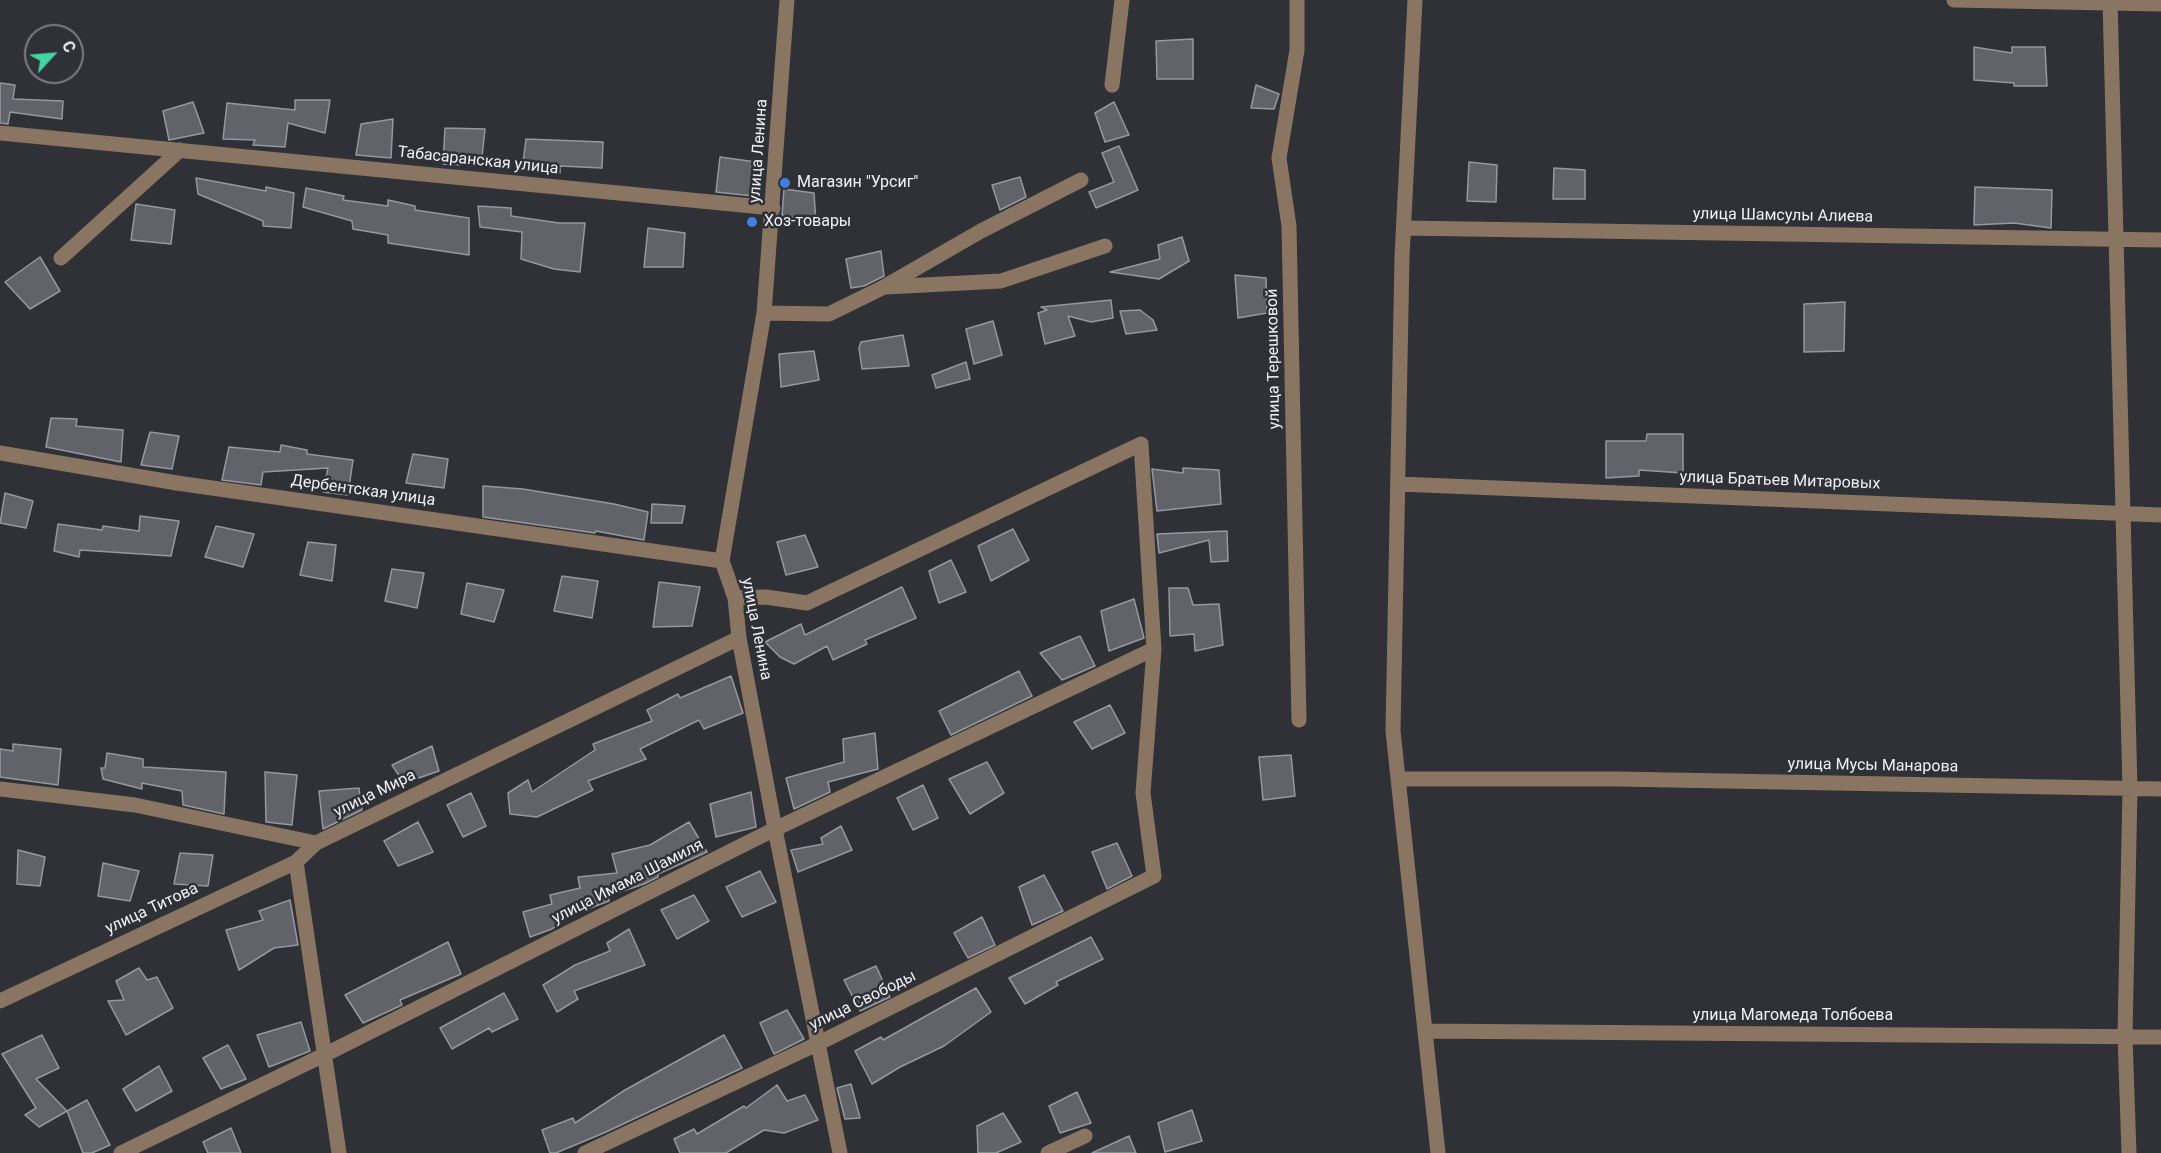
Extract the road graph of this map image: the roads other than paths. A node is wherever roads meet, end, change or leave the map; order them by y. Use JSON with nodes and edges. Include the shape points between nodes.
{"nodes":[{"id":1,"x":786,"y":0,"type":"edge"},
{"id":2,"x":1122,"y":0,"type":"edge"},
{"id":3,"x":1297,"y":0,"type":"edge"},
{"id":4,"x":1415,"y":0,"type":"edge"},
{"id":5,"x":1954,"y":0,"type":"edge"},
{"id":6,"x":2110,"y":2,"type":"edge"},
{"id":7,"x":2161,"y":4,"type":"edge"},
{"id":8,"x":1112,"y":85,"type":"dead end"},
{"id":9,"x":0,"y":133,"type":"edge"},
{"id":10,"x":180,"y":150,"type":"junction"},
{"id":11,"x":1081,"y":180,"type":"dead end"},
{"id":12,"x":773,"y":208,"type":"junction"},
{"id":13,"x":1404,"y":228,"type":"junction"},
{"id":14,"x":2116,"y":239,"type":"junction"},
{"id":15,"x":2161,"y":240,"type":"edge"},
{"id":16,"x":1105,"y":246,"type":"dead end"},
{"id":17,"x":61,"y":258,"type":"dead end"},
{"id":18,"x":882,"y":288,"type":"junction"},
{"id":19,"x":764,"y":313,"type":"junction"},
{"id":20,"x":0,"y":453,"type":"edge"},
{"id":21,"x":1398,"y":484,"type":"junction"},
{"id":22,"x":2123,"y":513,"type":"junction"},
{"id":23,"x":2161,"y":515,"type":"edge"},
{"id":24,"x":722,"y":561,"type":"junction"},
{"id":25,"x":735,"y":598,"type":"junction"},
{"id":26,"x":739,"y":638,"type":"junction"},
{"id":27,"x":1154,"y":649,"type":"junction"},
{"id":28,"x":1299,"y":720,"type":"dead end"},
{"id":29,"x":1398,"y":779,"type":"junction"},
{"id":30,"x":0,"y":789,"type":"edge"},
{"id":31,"x":2130,"y":789,"type":"junction"},
{"id":32,"x":2161,"y":789,"type":"edge"},
{"id":33,"x":775,"y":829,"type":"junction"},
{"id":34,"x":316,"y":843,"type":"junction"},
{"id":35,"x":296,"y":862,"type":"junction"},
{"id":36,"x":0,"y":1000,"type":"edge"},
{"id":37,"x":1426,"y":1031,"type":"junction"},
{"id":38,"x":2125,"y":1036,"type":"junction"},
{"id":39,"x":2161,"y":1037,"type":"edge"},
{"id":40,"x":819,"y":1043,"type":"junction"},
{"id":41,"x":326,"y":1054,"type":"junction"},
{"id":42,"x":1085,"y":1136,"type":"dead end"},
{"id":43,"x":122,"y":1153,"type":"edge"},
{"id":44,"x":339,"y":1153,"type":"edge"},
{"id":45,"x":585,"y":1153,"type":"edge"},
{"id":46,"x":840,"y":1153,"type":"edge"},
{"id":47,"x":1048,"y":1153,"type":"edge"},
{"id":48,"x":1438,"y":1153,"type":"edge"},
{"id":49,"x":2129,"y":1153,"type":"edge"}],
"edges":[{"from":1,"to":12,"type":"street","name":"улица Ленина"},
{"from":2,"to":8,"type":"street"},
{"from":3,"to":28,"type":"street","name":"улица Терешковой","via":[[1297,50],[1279,158],[1289,226]]},
{"from":4,"to":13,"type":"street"},
{"from":5,"to":6,"type":"street"},
{"from":6,"to":7,"type":"street"},
{"from":6,"to":14,"type":"street"},
{"from":9,"to":10,"type":"street","name":"Табасаранская улица"},
{"from":10,"to":12,"type":"street","name":"Табасаранская улица"},
{"from":10,"to":17,"type":"street"},
{"from":11,"to":18,"type":"street"},
{"from":12,"to":19,"type":"street","name":"улица Ленина"},
{"from":13,"to":14,"type":"street","name":"улица Шамсулы Алиева"},
{"from":13,"to":21,"type":"street"},
{"from":14,"to":15,"type":"street","name":"улица Шамсулы Алиева"},
{"from":14,"to":22,"type":"street"},
{"from":16,"to":18,"type":"street","via":[[1001,280]]},
{"from":18,"to":19,"type":"street","via":[[829,314]]},
{"from":19,"to":24,"type":"street","name":"улица Ленина"},
{"from":20,"to":24,"type":"street","name":"Дербентская улица","via":[[177,483]]},
{"from":21,"to":22,"type":"street","name":"улица Братьев Митаровых"},
{"from":21,"to":29,"type":"street","via":[[1393,732]]},
{"from":22,"to":23,"type":"street","name":"улица Братьев Митаровых"},
{"from":22,"to":31,"type":"street"},
{"from":24,"to":25,"type":"street","name":"улица Ленина"},
{"from":25,"to":26,"type":"street","name":"улица Ленина"},
{"from":25,"to":27,"type":"street","via":[[766,597],[807,603],[1141,444]]},
{"from":26,"to":33,"type":"street","name":"улица Ленина"},
{"from":26,"to":34,"type":"street","name":"улица Мира"},
{"from":27,"to":33,"type":"street","name":"улица Имама Шамиля"},
{"from":27,"to":40,"type":"street","name":"улица Свободы","via":[[1143,793],[1154,876]]},
{"from":29,"to":31,"type":"street","name":"улица Мусы Манарова"},
{"from":29,"to":37,"type":"street"},
{"from":30,"to":34,"type":"street","via":[[135,805]]},
{"from":31,"to":32,"type":"street","name":"улица Мусы Манарова"},
{"from":31,"to":38,"type":"street"},
{"from":33,"to":40,"type":"street","name":"улица Ленина"},
{"from":33,"to":41,"type":"street","name":"улица Имама Шамиля"},
{"from":34,"to":35,"type":"street","name":"улица Титова"},
{"from":35,"to":36,"type":"street","name":"улица Титова"},
{"from":35,"to":41,"type":"street"},
{"from":37,"to":38,"type":"street","name":"улица Магомеда Толбоева"},
{"from":37,"to":48,"type":"street"},
{"from":38,"to":39,"type":"street","name":"улица Магомеда Толбоева"},
{"from":38,"to":49,"type":"street"},
{"from":40,"to":45,"type":"street","name":"улица Свободы"},
{"from":40,"to":46,"type":"street","name":"улица Ленина"},
{"from":41,"to":43,"type":"street","name":"улица Имама Шамиля"},
{"from":41,"to":44,"type":"street"},
{"from":42,"to":47,"type":"street"}]}
